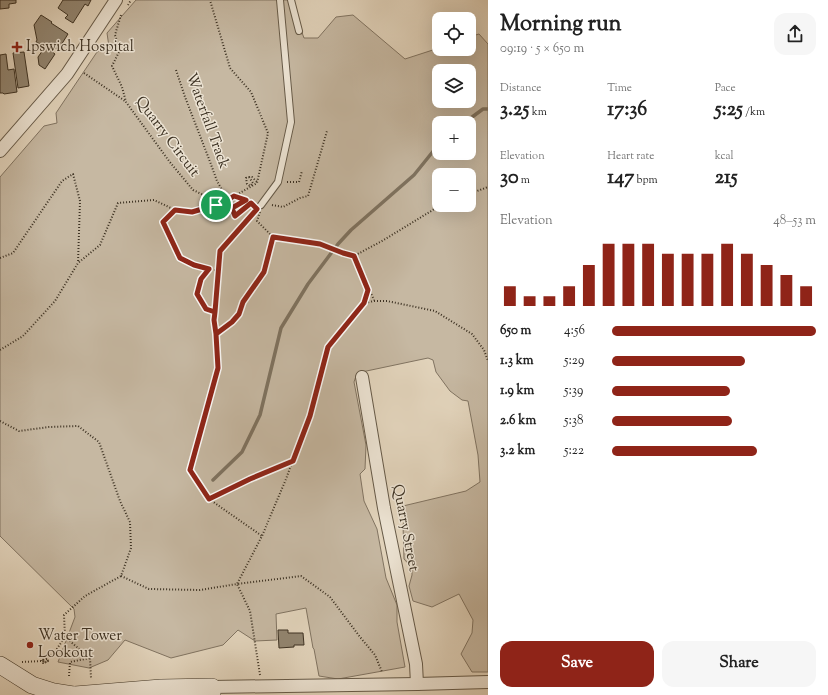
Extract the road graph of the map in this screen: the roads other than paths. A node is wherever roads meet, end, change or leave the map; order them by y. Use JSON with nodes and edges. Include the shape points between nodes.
{"nodes":[{"id":1,"x":116,"y":0,"type":"edge"},
{"id":2,"x":280,"y":0,"type":"edge"},
{"id":3,"x":291,"y":0,"type":"edge"},
{"id":4,"x":299,"y":30,"type":"dead end"},
{"id":5,"x":0,"y":151,"type":"edge"},
{"id":6,"x":259,"y":207,"type":"road end"},
{"id":7,"x":362,"y":377,"type":"dead end"},
{"id":8,"x":0,"y":665,"type":"edge"},
{"id":9,"x":488,"y":682,"type":"edge"},
{"id":10,"x":416,"y":684,"type":"junction"},
{"id":11,"x":212,"y":691,"type":"edge"},
{"id":12,"x":69,"y":695,"type":"edge"}],
"edges":[{"from":1,"to":5,"type":"street","via":[[67,74]]},
{"from":2,"to":6,"type":"lane","via":[[291,122],[278,182]]},
{"from":3,"to":4,"type":"lane"},
{"from":7,"to":10,"type":"street","name":"Quarry Street","via":[[384,508],[416,664]]},
{"from":8,"to":12,"type":"street","via":[[32,685]]},
{"from":9,"to":10,"type":"street"},
{"from":10,"to":11,"type":"street"},
{"from":11,"to":12,"type":"street","via":[[161,688]]}]}
